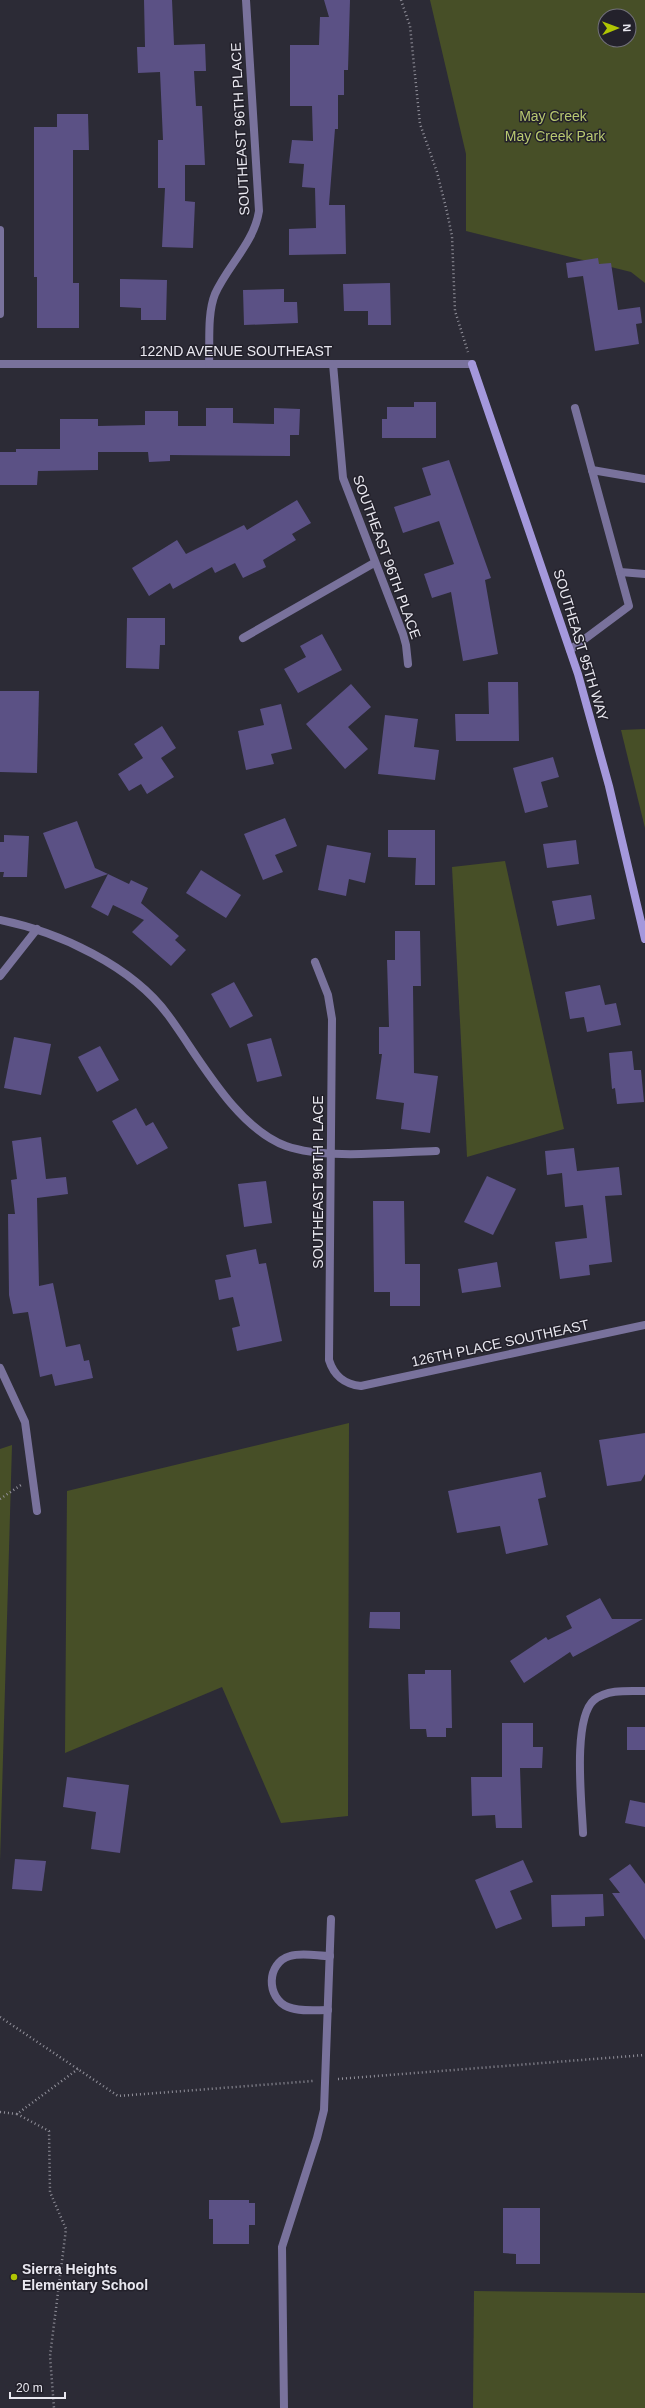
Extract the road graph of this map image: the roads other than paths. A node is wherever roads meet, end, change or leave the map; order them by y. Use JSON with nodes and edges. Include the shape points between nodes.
{"nodes":[{"id":1,"x":246,"y":0,"type":"edge"},
{"id":2,"x":0,"y":230,"type":"edge"},
{"id":3,"x":0,"y":314,"type":"edge"},
{"id":4,"x":0,"y":364,"type":"edge"},
{"id":5,"x":209,"y":364,"type":"junction"},
{"id":6,"x":333,"y":364,"type":"junction"},
{"id":7,"x":472,"y":364,"type":"joint"},
{"id":8,"x":575,"y":408,"type":"dead end"},
{"id":9,"x":592,"y":470,"type":"junction"},
{"id":10,"x":645,"y":479,"type":"edge"},
{"id":11,"x":374,"y":563,"type":"junction"},
{"id":12,"x":620,"y":572,"type":"junction"},
{"id":13,"x":645,"y":574,"type":"edge"},
{"id":14,"x":243,"y":638,"type":"dead end"},
{"id":15,"x":570,"y":650,"type":"junction"},
{"id":16,"x":408,"y":664,"type":"dead end"},
{"id":17,"x":0,"y":920,"type":"edge"},
{"id":18,"x":37,"y":929,"type":"junction"},
{"id":19,"x":645,"y":939,"type":"edge"},
{"id":20,"x":316,"y":962,"type":"dead end"},
{"id":21,"x":0,"y":976,"type":"edge"},
{"id":22,"x":436,"y":1151,"type":"dead end"},
{"id":23,"x":332,"y":1153,"type":"junction"},
{"id":24,"x":645,"y":1325,"type":"edge"},
{"id":25,"x":0,"y":1368,"type":"edge"},
{"id":26,"x":361,"y":1386,"type":"joint"},
{"id":27,"x":37,"y":1511,"type":"dead end"},
{"id":28,"x":645,"y":1691,"type":"edge"},
{"id":29,"x":583,"y":1833,"type":"dead end"},
{"id":30,"x":331,"y":1919,"type":"dead end"},
{"id":31,"x":330,"y":1956,"type":"junction"},
{"id":32,"x":328,"y":2010,"type":"junction"},
{"id":33,"x":284,"y":2408,"type":"edge"}],
"edges":[{"from":1,"to":5,"type":"street","name":"SOUTHEAST 96TH PLACE","via":[[260,211],[250,239],[215,295]]},
{"from":2,"to":3,"type":"street"},
{"from":4,"to":5,"type":"street","name":"122ND AVENUE SOUTHEAST"},
{"from":5,"to":6,"type":"street","name":"122ND AVENUE SOUTHEAST"},
{"from":6,"to":7,"type":"street","name":"122ND AVENUE SOUTHEAST"},
{"from":6,"to":11,"type":"street","name":"SOUTHEAST 96TH PLACE","via":[[343,478]]},
{"from":7,"to":15,"type":"street","name":"SOUTHEAST 95TH WAY"},
{"from":8,"to":9,"type":"street"},
{"from":9,"to":10,"type":"street"},
{"from":9,"to":12,"type":"street"},
{"from":11,"to":14,"type":"street"},
{"from":11,"to":16,"type":"street","name":"SOUTHEAST 96TH PLACE","via":[[403,634]]},
{"from":12,"to":13,"type":"street"},
{"from":12,"to":15,"type":"street","via":[[629,606]]},
{"from":15,"to":19,"type":"street","name":"SOUTHEAST 95TH WAY","via":[[609,786]]},
{"from":17,"to":18,"type":"street"},
{"from":18,"to":21,"type":"street"},
{"from":18,"to":23,"type":"street","via":[[101,959],[147,992],[167,1014],[214,1083],[238,1110],[266,1134],[285,1145],[308,1152]]},
{"from":20,"to":23,"type":"street","name":"SOUTHEAST 96TH PLACE","via":[[328,995],[332,1019]]},
{"from":22,"to":23,"type":"street"},
{"from":23,"to":26,"type":"street","name":"SOUTHEAST 96TH PLACE","via":[[329,1360],[333,1371],[340,1378],[350,1385]]},
{"from":24,"to":26,"type":"street","name":"126TH PLACE SOUTHEAST"},
{"from":25,"to":27,"type":"street","via":[[25,1422]]},
{"from":28,"to":29,"type":"street","via":[[618,1691],[605,1695],[594,1701],[587,1711],[580,1739]]},
{"from":30,"to":31,"type":"street"},
{"from":31,"to":32,"type":"street"},
{"from":31,"to":32,"type":"street","via":[[290,1956],[277,1965],[271,1981],[276,1998],[289,2008]]},
{"from":32,"to":33,"type":"street","via":[[324,2110],[282,2247]]}]}
